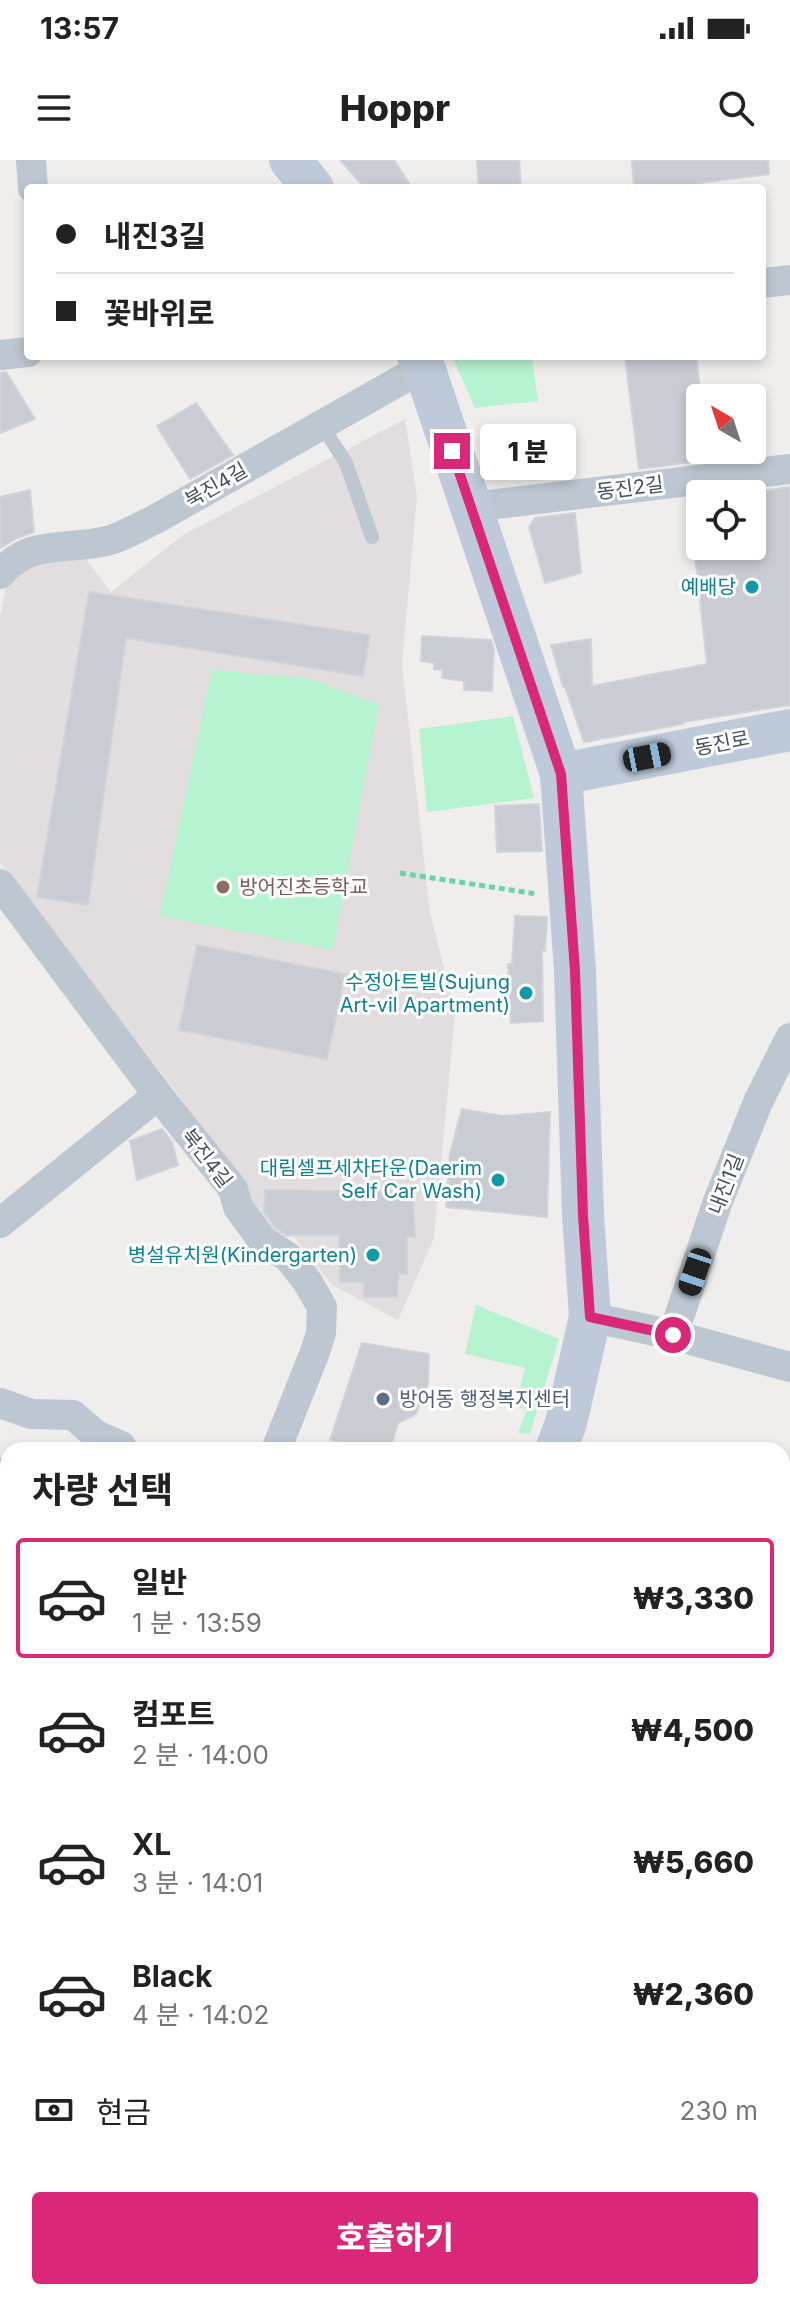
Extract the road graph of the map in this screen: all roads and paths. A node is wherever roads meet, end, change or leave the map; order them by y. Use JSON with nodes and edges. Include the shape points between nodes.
{"nodes":[{"id":1,"x":31,"y":160,"type":"edge"},
{"id":2,"x":290,"y":160,"type":"edge"},
{"id":3,"x":33,"y":184,"type":"edge"},
{"id":4,"x":310,"y":184,"type":"edge"},
{"id":5,"x":790,"y":280,"type":"edge"},
{"id":6,"x":766,"y":283,"type":"edge"},
{"id":7,"x":24,"y":352,"type":"edge"},
{"id":8,"x":0,"y":355,"type":"edge"},
{"id":9,"x":421,"y":362,"type":"edge"},
{"id":10,"x":321,"y":424,"type":"junction"},
{"id":11,"x":790,"y":469,"type":"edge"},
{"id":12,"x":471,"y":507,"type":"junction"},
{"id":13,"x":372,"y":537,"type":"dead end"},
{"id":14,"x":0,"y":574,"type":"edge"},
{"id":15,"x":790,"y":730,"type":"edge"},
{"id":16,"x":561,"y":774,"type":"junction"},
{"id":17,"x":400,"y":873,"type":"dead end"},
{"id":18,"x":0,"y":884,"type":"edge"},
{"id":19,"x":570,"y":899,"type":"junction"},
{"id":20,"x":790,"y":1038,"type":"edge"},
{"id":21,"x":158,"y":1095,"type":"junction"},
{"id":22,"x":0,"y":1223,"type":"edge"},
{"id":23,"x":590,"y":1317,"type":"junction"},
{"id":24,"x":673,"y":1335,"type":"junction"},
{"id":25,"x":788,"y":1361,"type":"edge"},
{"id":26,"x":0,"y":1403,"type":"edge"},
{"id":27,"x":108,"y":1442,"type":"edge"},
{"id":28,"x":278,"y":1442,"type":"edge"},
{"id":29,"x":559,"y":1442,"type":"edge"}],
"edges":[{"from":1,"to":3,"type":"street"},
{"from":2,"to":4,"type":"street"},
{"from":5,"to":6,"type":"street"},
{"from":7,"to":8,"type":"street"},
{"from":9,"to":10,"type":"street","name":"북진4길"},
{"from":9,"to":12,"type":"street"},
{"from":10,"to":13,"type":"lane","via":[[346,463]]},
{"from":10,"to":14,"type":"street","name":"북진4길","via":[[154,520],[109,540],[21,554]]},
{"from":11,"to":12,"type":"street","name":"동진2길"},
{"from":12,"to":16,"type":"street"},
{"from":15,"to":16,"type":"street","name":"동진로"},
{"from":16,"to":19,"type":"street"},
{"from":17,"to":19,"type":"path"},
{"from":18,"to":21,"type":"street","name":"북진4길"},
{"from":19,"to":23,"type":"street"},
{"from":20,"to":24,"type":"street","name":"내진1길","via":[[718,1201]]},
{"from":21,"to":22,"type":"street"},
{"from":21,"to":28,"type":"street","name":"북진4길","via":[[233,1189],[238,1207],[263,1241],[288,1257],[322,1307],[315,1352]]},
{"from":23,"to":24,"type":"street"},
{"from":23,"to":29,"type":"street"},
{"from":24,"to":25,"type":"street"},
{"from":26,"to":27,"type":"street","via":[[31,1414],[73,1415]]}]}
